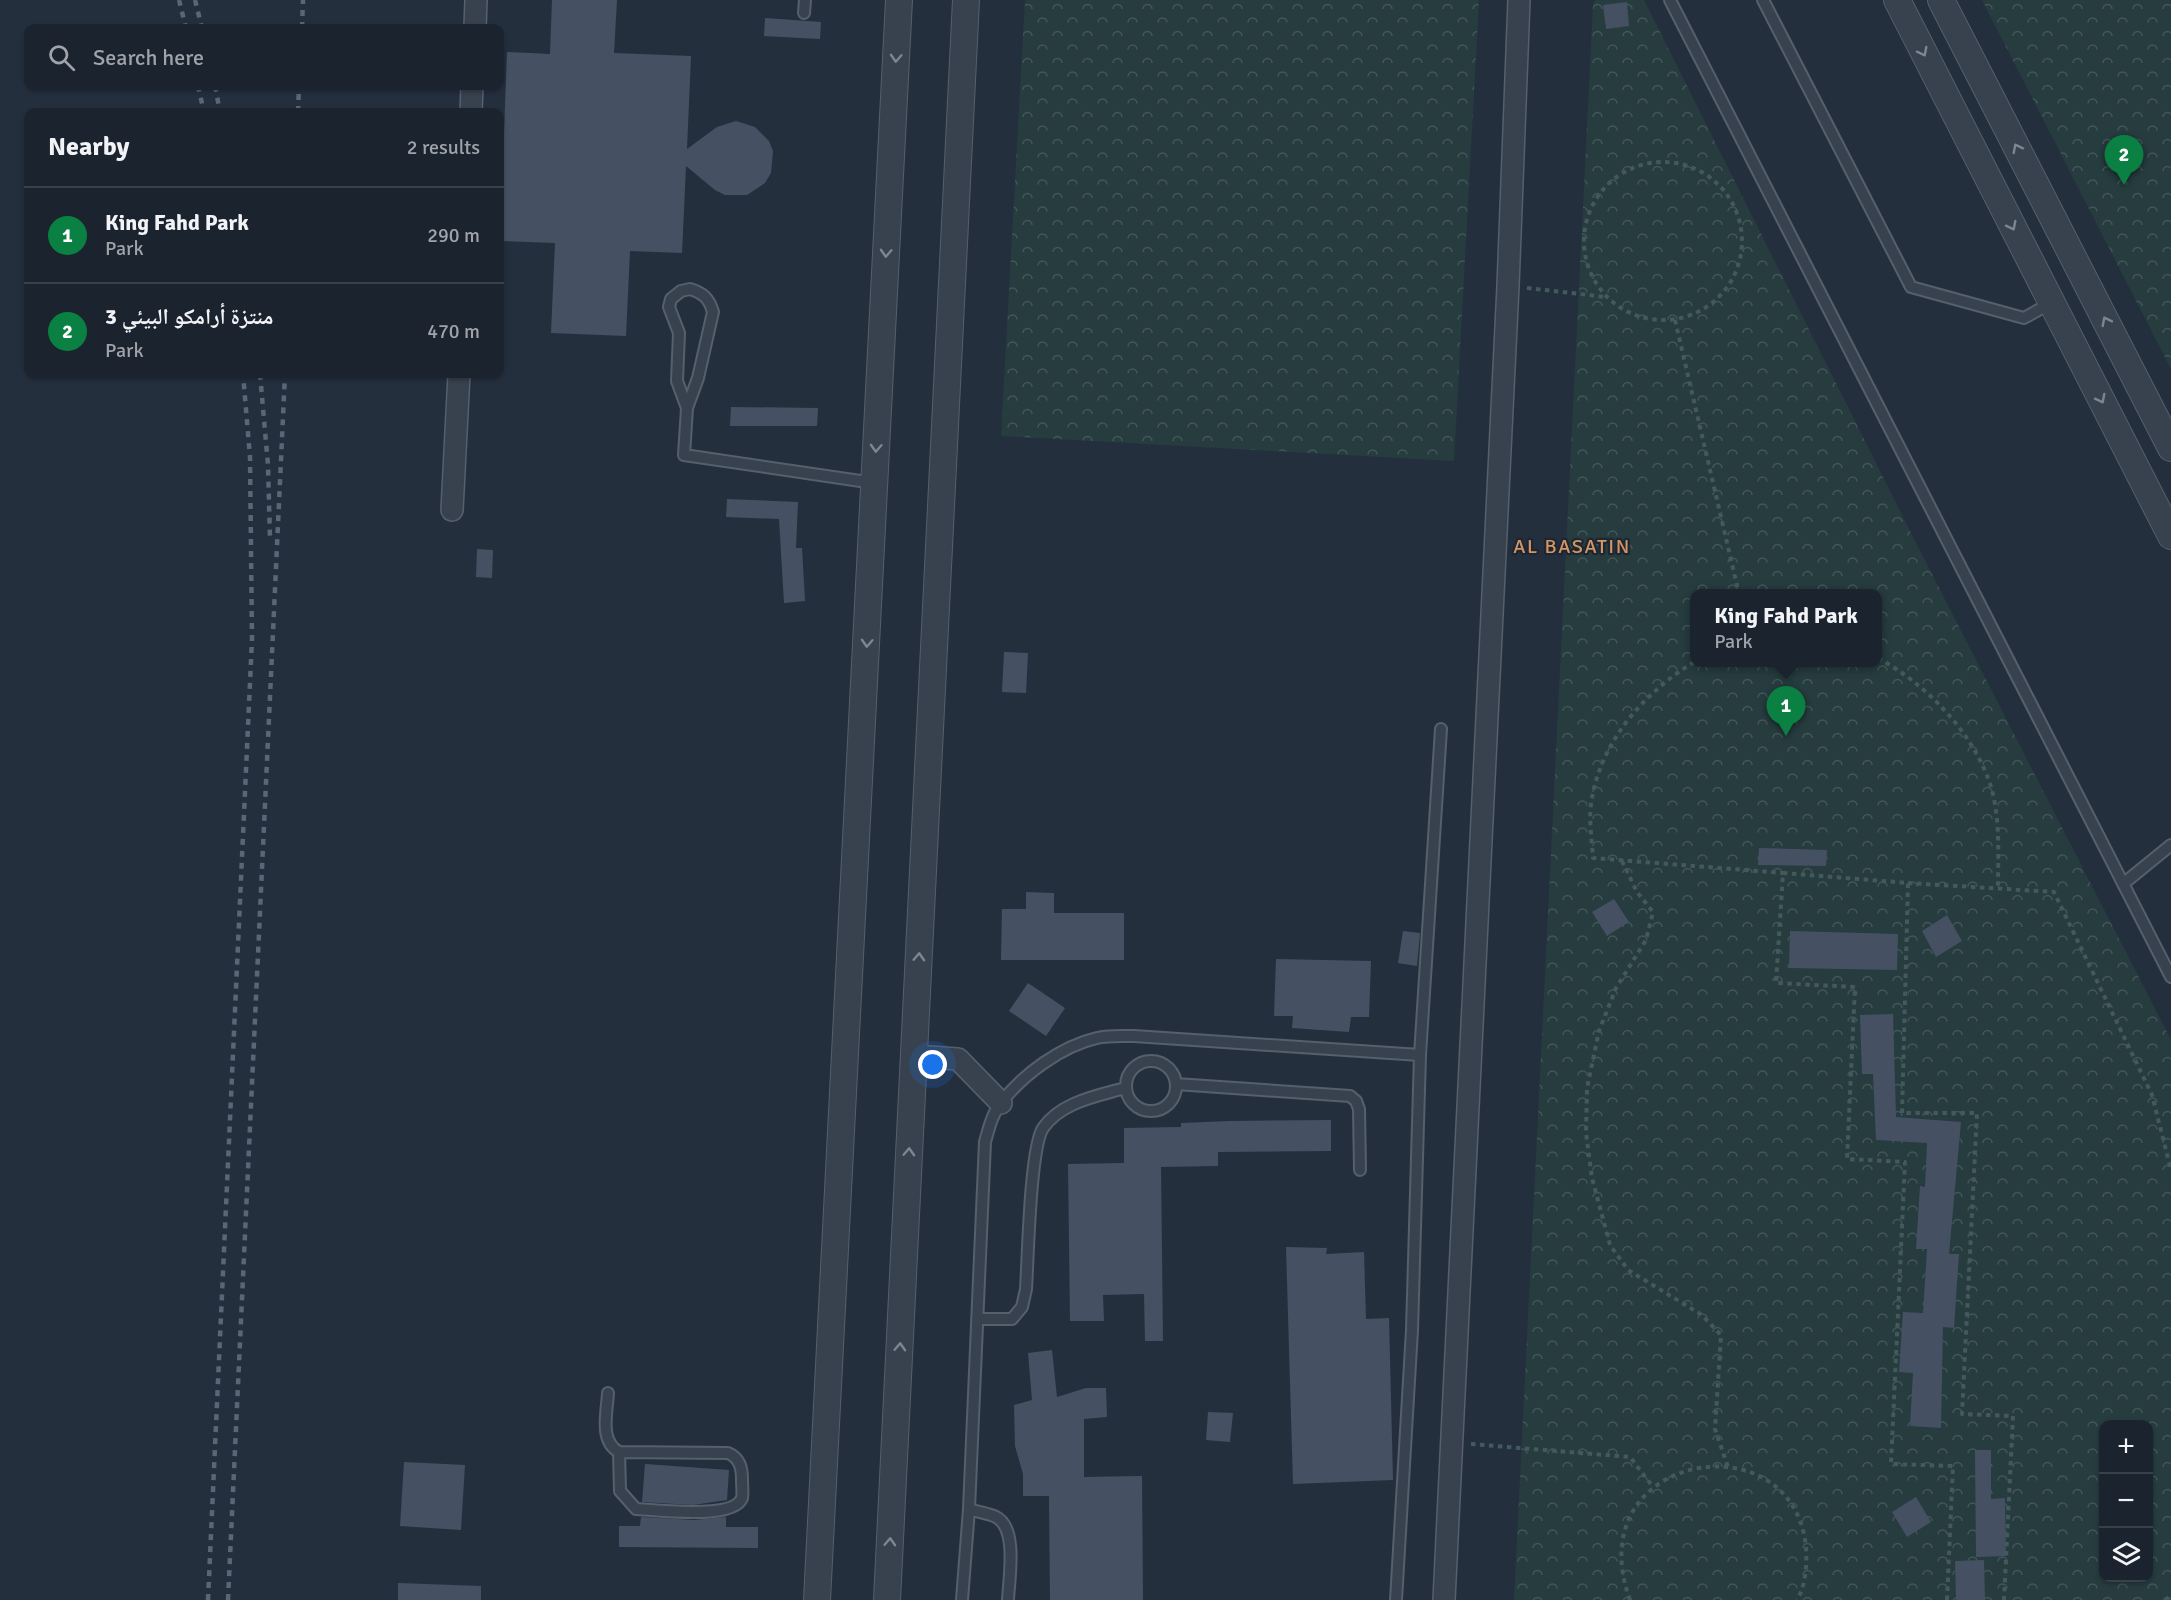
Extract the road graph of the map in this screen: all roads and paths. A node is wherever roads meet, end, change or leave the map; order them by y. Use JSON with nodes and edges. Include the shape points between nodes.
{"nodes":[{"id":1,"x":476,"y":0,"type":"edge"},
{"id":2,"x":805,"y":0,"type":"edge"},
{"id":3,"x":899,"y":0,"type":"edge"},
{"id":4,"x":966,"y":0,"type":"edge"},
{"id":5,"x":1519,"y":0,"type":"edge"},
{"id":6,"x":1670,"y":0,"type":"edge"},
{"id":7,"x":1763,"y":0,"type":"edge"},
{"id":8,"x":1897,"y":0,"type":"edge"},
{"id":9,"x":1941,"y":0,"type":"edge"},
{"id":10,"x":804,"y":13,"type":"dead end"},
{"id":11,"x":475,"y":24,"type":"edge"},
{"id":12,"x":472,"y":90,"type":"edge"},
{"id":13,"x":471,"y":108,"type":"edge"},
{"id":14,"x":2087,"y":284,"type":"junction"},
{"id":15,"x":1508,"y":286,"type":"junction"},
{"id":16,"x":1606,"y":297,"type":"junction"},
{"id":17,"x":2051,"y":303,"type":"junction"},
{"id":18,"x":1675,"y":320,"type":"junction"},
{"id":19,"x":459,"y":378,"type":"edge"},
{"id":20,"x":687,"y":408,"type":"junction"},
{"id":21,"x":2171,"y":448,"type":"edge"},
{"id":22,"x":875,"y":483,"type":"junction"},
{"id":23,"x":452,"y":510,"type":"dead end"},
{"id":24,"x":2171,"y":536,"type":"edge"},
{"id":25,"x":1738,"y":589,"type":"edge"},
{"id":26,"x":1882,"y":660,"type":"edge"},
{"id":27,"x":1690,"y":665,"type":"edge"},
{"id":28,"x":1441,"y":729,"type":"dead end"},
{"id":29,"x":2171,"y":845,"type":"edge"},
{"id":30,"x":1622,"y":861,"type":"junction"},
{"id":31,"x":1783,"y":873,"type":"junction"},
{"id":32,"x":1908,"y":883,"type":"junction"},
{"id":33,"x":2123,"y":884,"type":"junction"},
{"id":34,"x":1998,"y":888,"type":"junction"},
{"id":35,"x":2171,"y":977,"type":"edge"},
{"id":36,"x":1420,"y":1055,"type":"junction"},
{"id":37,"x":914,"y":1056,"type":"junction"},
{"id":38,"x":1176,"y":1084,"type":"junction"},
{"id":39,"x":1125,"y":1089,"type":"junction"},
{"id":40,"x":1000,"y":1103,"type":"junction"},
{"id":41,"x":1360,"y":1170,"type":"dead end"},
{"id":42,"x":2171,"y":1170,"type":"edge"},
{"id":43,"x":976,"y":1319,"type":"junction"},
{"id":44,"x":608,"y":1393,"type":"dead end"},
{"id":45,"x":1452,"y":1443,"type":"junction"},
{"id":46,"x":619,"y":1452,"type":"junction"},
{"id":47,"x":1728,"y":1467,"type":"junction"},
{"id":48,"x":1653,"y":1488,"type":"junction"},
{"id":49,"x":969,"y":1509,"type":"junction"},
{"id":50,"x":2171,"y":1596,"type":"edge"},
{"id":51,"x":817,"y":1600,"type":"edge"},
{"id":52,"x":887,"y":1600,"type":"edge"},
{"id":53,"x":962,"y":1600,"type":"edge"},
{"id":54,"x":1008,"y":1600,"type":"edge"},
{"id":55,"x":1396,"y":1600,"type":"edge"},
{"id":56,"x":1444,"y":1600,"type":"edge"},
{"id":57,"x":1630,"y":1600,"type":"edge"},
{"id":58,"x":1797,"y":1600,"type":"edge"},
{"id":59,"x":1947,"y":1600,"type":"edge"},
{"id":60,"x":2004,"y":1600,"type":"edge"},
{"id":61,"x":2165,"y":1600,"type":"edge"}],
"edges":[{"from":1,"to":11,"type":"street"},
{"from":2,"to":10,"type":"lane"},
{"from":3,"to":22,"type":"street","one_way":true},
{"from":37,"to":4,"type":"street","one_way":true},
{"from":5,"to":15,"type":"street"},
{"from":6,"to":33,"type":"lane"},
{"from":7,"to":17,"type":"lane","via":[[1911,287],[2024,318]]},
{"from":8,"to":17,"type":"street","one_way":true},
{"from":14,"to":9,"type":"street","one_way":true},
{"from":12,"to":13,"type":"street"},
{"from":14,"to":17,"type":"street"},
{"from":21,"to":14,"type":"street","one_way":true},
{"from":15,"to":16,"type":"path"},
{"from":15,"to":45,"type":"street"},
{"from":16,"to":18,"type":"path","via":[[1626,312],[1650,320]]},
{"from":16,"to":18,"type":"path","via":[[1592,278],[1584,254],[1584,229],[1592,206],[1627,171],[1650,163],[1675,163],[1699,171],[1719,185],[1734,205],[1741,229],[1741,254],[1733,277],[1719,297],[1699,312]]},
{"from":17,"to":24,"type":"street","one_way":true},
{"from":18,"to":25,"type":"path"},
{"from":19,"to":23,"type":"street"},
{"from":20,"to":20,"type":"lane","via":[[713,312],[702,292],[690,289],[671,299],[669,307],[679,333],[676,381]]},
{"from":20,"to":22,"type":"lane","via":[[684,455]]},
{"from":22,"to":51,"type":"street","one_way":true},
{"from":26,"to":34,"type":"path","via":[[1903,672],[1946,711],[1988,779],[1998,827]]},
{"from":27,"to":30,"type":"path","via":[[1666,680],[1640,706],[1620,730],[1599,768],[1591,801],[1593,858]]},
{"from":28,"to":36,"type":"lane"},
{"from":29,"to":33,"type":"lane"},
{"from":30,"to":31,"type":"path"},
{"from":30,"to":47,"type":"path","via":[[1637,892],[1653,912],[1646,940],[1616,988],[1599,1031],[1587,1088],[1586,1133],[1592,1178],[1610,1245],[1628,1270],[1702,1315],[1721,1335],[1715,1429]]},
{"from":31,"to":32,"type":"path"},
{"from":31,"to":59,"type":"path","via":[[1776,983],[1855,987],[1846,1159],[1905,1162],[1891,1464],[1953,1466]]},
{"from":32,"to":34,"type":"path"},
{"from":32,"to":60,"type":"path","via":[[1902,1113],[1977,1113],[1962,1414],[2013,1416]]},
{"from":33,"to":35,"type":"lane"},
{"from":34,"to":42,"type":"path","via":[[2054,892],[2152,1095]]},
{"from":36,"to":40,"type":"lane","via":[[1134,1036],[1097,1038],[1059,1054],[1029,1075]]},
{"from":36,"to":55,"type":"lane","via":[[1412,1330]]},
{"from":37,"to":40,"type":"street","via":[[958,1059]]},
{"from":52,"to":37,"type":"street","one_way":true},
{"from":38,"to":39,"type":"lane","via":[[1175,1095],[1159,1110],[1137,1107]]},
{"from":38,"to":39,"type":"lane","via":[[1165,1065],[1143,1062],[1133,1068]]},
{"from":38,"to":41,"type":"lane","via":[[1350,1096],[1359,1108]]},
{"from":39,"to":43,"type":"lane","via":[[1083,1100],[1043,1129],[1035,1154],[1022,1307],[1012,1319]]},
{"from":40,"to":43,"type":"lane","via":[[986,1142]]},
{"from":43,"to":49,"type":"lane"},
{"from":44,"to":46,"type":"lane","via":[[606,1437],[610,1447]]},
{"from":45,"to":48,"type":"path","via":[[1630,1457]]},
{"from":45,"to":56,"type":"street"},
{"from":46,"to":46,"type":"lane","via":[[728,1453],[735,1456],[742,1470],[742,1498],[721,1512],[636,1509],[620,1491]]},
{"from":47,"to":48,"type":"path","via":[[1711,1465],[1680,1471]]},
{"from":47,"to":58,"type":"path","via":[[1742,1469],[1770,1483],[1792,1505],[1804,1534],[1807,1565]]},
{"from":48,"to":57,"type":"path","via":[[1633,1511],[1622,1540],[1621,1570]]},
{"from":49,"to":53,"type":"lane"},
{"from":49,"to":54,"type":"lane","via":[[996,1517],[1006,1525],[1010,1535]]},
{"from":50,"to":61,"type":"path"}]}
